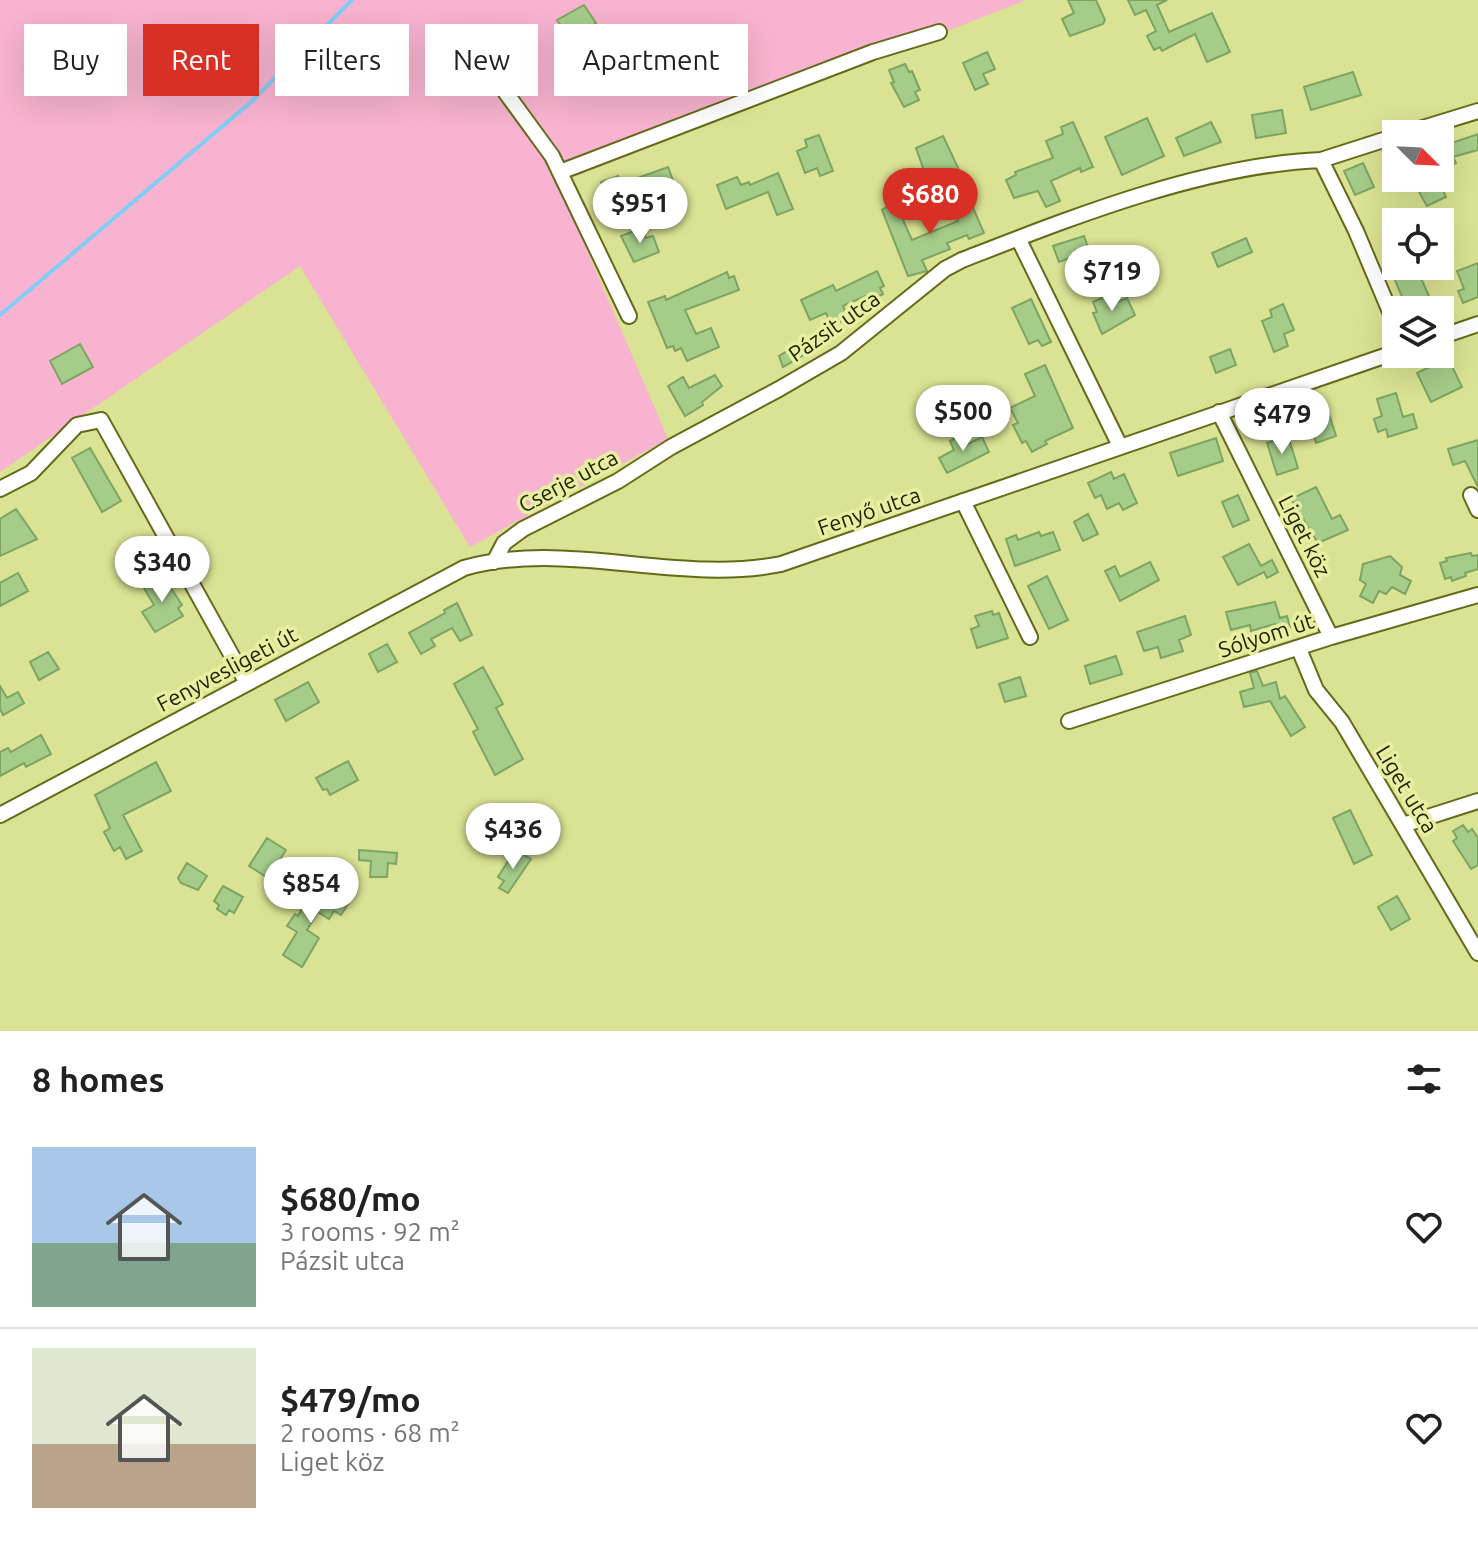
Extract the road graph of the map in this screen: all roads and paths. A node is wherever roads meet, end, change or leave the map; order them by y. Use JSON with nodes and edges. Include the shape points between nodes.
{"nodes":[{"id":1,"x":939,"y":32,"type":"dead end"},
{"id":2,"x":508,"y":96,"type":"edge"},
{"id":3,"x":1478,"y":111,"type":"edge"},
{"id":4,"x":1449,"y":120,"type":"edge"},
{"id":5,"x":1382,"y":140,"type":"edge"},
{"id":6,"x":1321,"y":160,"type":"junction"},
{"id":7,"x":560,"y":172,"type":"junction"},
{"id":8,"x":1019,"y":240,"type":"junction"},
{"id":9,"x":1383,"y":296,"type":"edge"},
{"id":10,"x":629,"y":316,"type":"dead end"},
{"id":11,"x":1478,"y":324,"type":"edge"},
{"id":12,"x":1454,"y":332,"type":"edge"},
{"id":13,"x":1382,"y":357,"type":"edge"},
{"id":14,"x":1219,"y":412,"type":"junction"},
{"id":15,"x":1120,"y":446,"type":"junction"},
{"id":16,"x":671,"y":447,"type":"joint"},
{"id":17,"x":0,"y":489,"type":"edge"},
{"id":18,"x":1471,"y":495,"type":"dead end"},
{"id":19,"x":963,"y":501,"type":"junction"},
{"id":20,"x":1478,"y":510,"type":"edge"},
{"id":21,"x":494,"y":562,"type":"junction"},
{"id":22,"x":476,"y":565,"type":"joint"},
{"id":23,"x":1478,"y":595,"type":"edge"},
{"id":24,"x":1030,"y":637,"type":"dead end"},
{"id":25,"x":1331,"y":637,"type":"junction"},
{"id":26,"x":1299,"y":649,"type":"junction"},
{"id":27,"x":247,"y":683,"type":"junction"},
{"id":28,"x":1069,"y":721,"type":"dead end"},
{"id":29,"x":1478,"y":801,"type":"edge"},
{"id":30,"x":0,"y":815,"type":"edge"},
{"id":31,"x":1403,"y":825,"type":"junction"},
{"id":32,"x":1478,"y":953,"type":"edge"}],
"edges":[{"from":1,"to":7,"type":"street","via":[[873,52]]},
{"from":2,"to":7,"type":"street"},
{"from":3,"to":4,"type":"street"},
{"from":5,"to":6,"type":"street","name":"Pázsit utca"},
{"from":6,"to":8,"type":"street","name":"Pázsit utca","via":[[1182,183]]},
{"from":6,"to":9,"type":"street"},
{"from":7,"to":10,"type":"street"},
{"from":8,"to":15,"type":"street"},
{"from":8,"to":16,"type":"street","name":"Pázsit utca","via":[[945,269],[841,353]]},
{"from":11,"to":12,"type":"street"},
{"from":13,"to":14,"type":"street","name":"Fenyő utca"},
{"from":14,"to":15,"type":"street","name":"Fenyő utca"},
{"from":14,"to":25,"type":"street","name":"Liget köz"},
{"from":15,"to":19,"type":"street","name":"Fenyő utca"},
{"from":16,"to":21,"type":"street","name":"Cserje utca","via":[[512,536]]},
{"from":17,"to":27,"type":"street","via":[[31,473],[77,425],[101,420]]},
{"from":18,"to":20,"type":"street"},
{"from":19,"to":21,"type":"street","name":"Fenyő utca","via":[[763,568]]},
{"from":19,"to":24,"type":"street"},
{"from":21,"to":22,"type":"street","name":"Fenyő utca"},
{"from":22,"to":27,"type":"street","name":"Fenyvesligeti út","via":[[447,575]]},
{"from":23,"to":25,"type":"street","name":"Sólyom út"},
{"from":25,"to":26,"type":"street","name":"Sólyom út"},
{"from":26,"to":28,"type":"street","name":"Sólyom út"},
{"from":26,"to":31,"type":"street","name":"Liget utca","via":[[1316,690],[1342,722]]},
{"from":27,"to":30,"type":"street","name":"Fenyvesligeti út"},
{"from":29,"to":31,"type":"street"},
{"from":31,"to":32,"type":"street","name":"Liget utca"}]}
